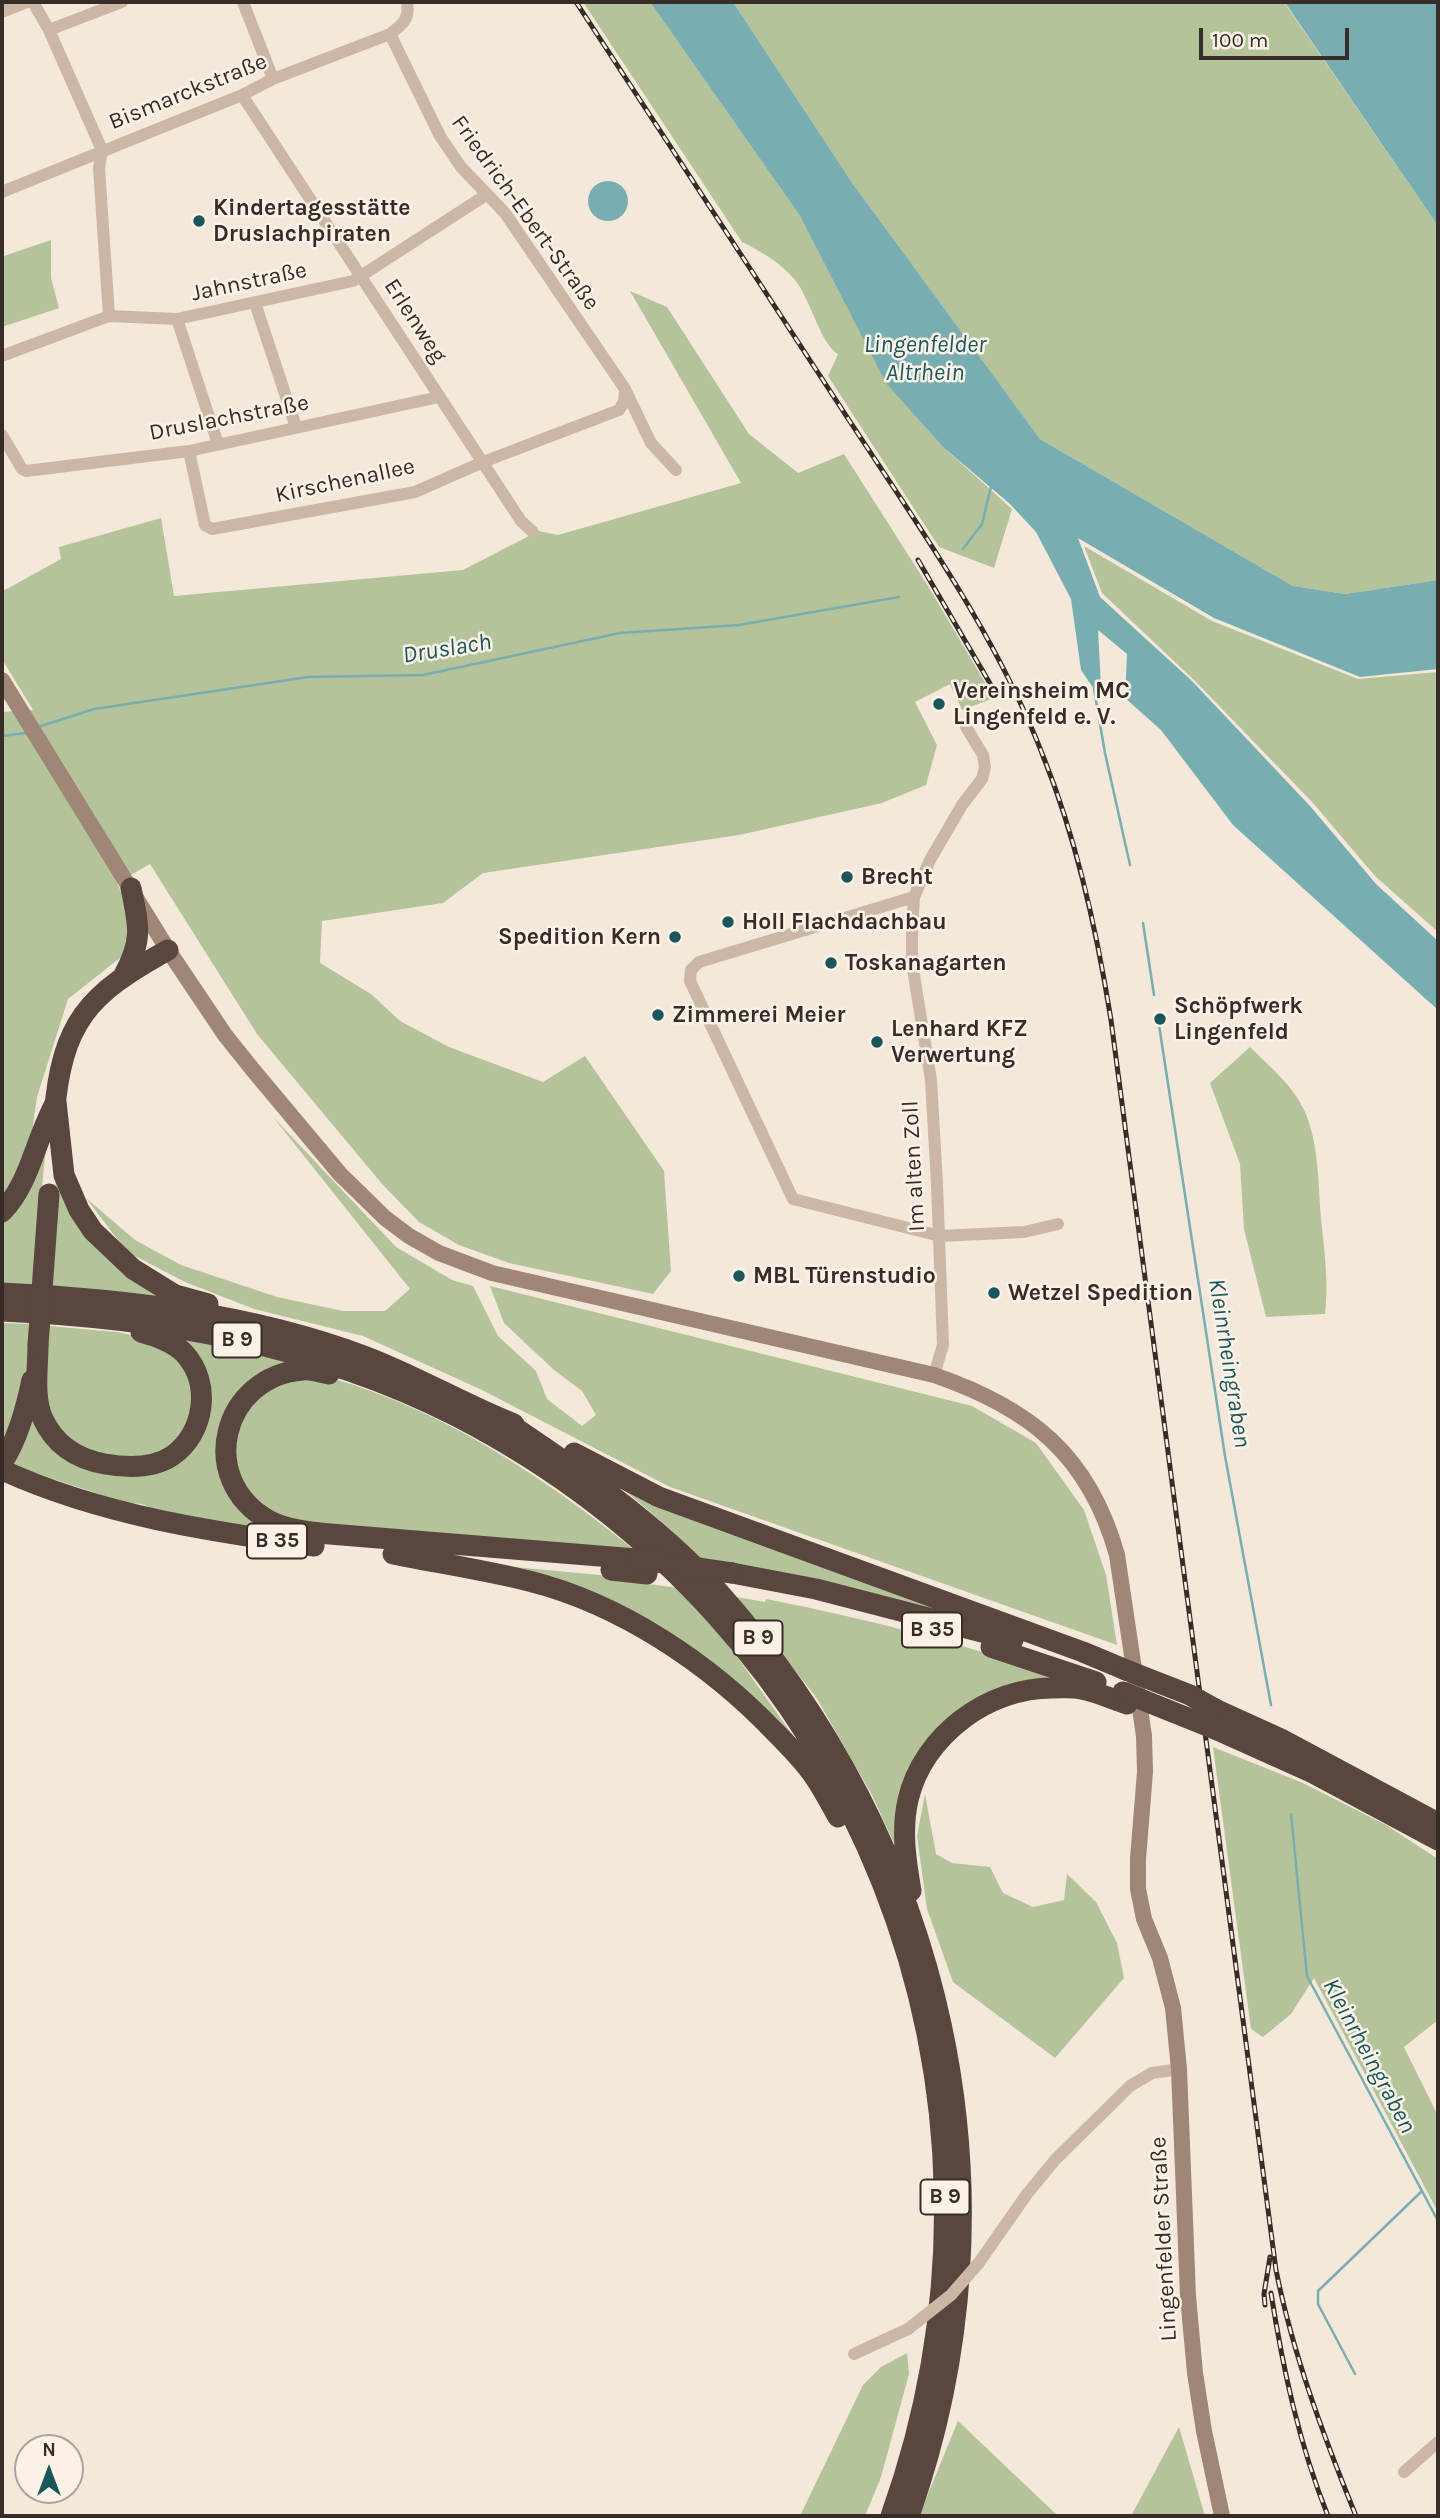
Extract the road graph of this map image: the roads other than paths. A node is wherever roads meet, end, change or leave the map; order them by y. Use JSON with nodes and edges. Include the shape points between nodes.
{"nodes":[{"id":1,"x":27,"y":2,"type":"edge"},
{"id":2,"x":33,"y":2,"type":"edge"},
{"id":3,"x":122,"y":2,"type":"edge"},
{"id":4,"x":243,"y":2,"type":"edge"},
{"id":5,"x":408,"y":7,"type":"edge"},
{"id":6,"x":2,"y":12,"type":"edge"},
{"id":7,"x":49,"y":30,"type":"junction"},
{"id":8,"x":390,"y":34,"type":"junction"},
{"id":9,"x":273,"y":79,"type":"junction"},
{"id":10,"x":242,"y":95,"type":"junction"},
{"id":11,"x":102,"y":150,"type":"junction"},
{"id":12,"x":2,"y":192,"type":"edge"},
{"id":13,"x":486,"y":195,"type":"junction"},
{"id":14,"x":362,"y":276,"type":"junction"},
{"id":15,"x":254,"y":303,"type":"junction"},
{"id":16,"x":109,"y":316,"type":"junction"},
{"id":17,"x":177,"y":319,"type":"junction"},
{"id":18,"x":2,"y":356,"type":"edge"},
{"id":19,"x":625,"y":389,"type":"junction"},
{"id":20,"x":439,"y":397,"type":"junction"},
{"id":21,"x":296,"y":427,"type":"junction"},
{"id":22,"x":2,"y":435,"type":"edge"},
{"id":23,"x":218,"y":444,"type":"junction"},
{"id":24,"x":189,"y":451,"type":"junction"},
{"id":25,"x":483,"y":462,"type":"junction"},
{"id":26,"x":676,"y":470,"type":"dead end"},
{"id":27,"x":533,"y":532,"type":"dead end"},
{"id":28,"x":4,"y":684,"type":"edge"},
{"id":29,"x":966,"y":727,"type":"dead end"},
{"id":30,"x":131,"y":888,"type":"junction"},
{"id":31,"x":914,"y":897,"type":"junction"},
{"id":32,"x":168,"y":950,"type":"junction"},
{"id":33,"x":124,"y":975,"type":"junction"},
{"id":34,"x":55,"y":1102,"type":"junction"},
{"id":35,"x":2,"y":1212,"type":"edge"},
{"id":36,"x":1058,"y":1224,"type":"dead end"},
{"id":37,"x":940,"y":1237,"type":"junction"},
{"id":38,"x":2,"y":1293,"type":"edge"},
{"id":39,"x":2,"y":1311,"type":"edge"},
{"id":40,"x":75,"y":1316,"type":"junction"},
{"id":41,"x":258,"y":1325,"type":"junction"},
{"id":42,"x":38,"y":1345,"type":"junction"},
{"id":43,"x":934,"y":1375,"type":"junction"},
{"id":44,"x":394,"y":1388,"type":"junction"},
{"id":45,"x":502,"y":1419,"type":"junction"},
{"id":46,"x":4,"y":1462,"type":"edge"},
{"id":47,"x":393,"y":1554,"type":"junction"},
{"id":48,"x":641,"y":1566,"type":"junction"},
{"id":49,"x":1125,"y":1686,"type":"junction"},
{"id":50,"x":1215,"y":1719,"type":"junction"},
{"id":51,"x":1438,"y":1823,"type":"edge"},
{"id":52,"x":1438,"y":1840,"type":"edge"},
{"id":53,"x":881,"y":1879,"type":"junction"},
{"id":54,"x":918,"y":1934,"type":"junction"},
{"id":55,"x":1179,"y":2069,"type":"junction"},
{"id":56,"x":854,"y":2354,"type":"dead end"},
{"id":57,"x":1438,"y":2442,"type":"edge"},
{"id":58,"x":1404,"y":2472,"type":"dead end"},
{"id":59,"x":891,"y":2516,"type":"edge"},
{"id":60,"x":909,"y":2516,"type":"edge"},
{"id":61,"x":1222,"y":2516,"type":"edge"}],
"edges":[{"from":1,"to":6,"type":"street"},
{"from":2,"to":7,"type":"street"},
{"from":3,"to":7,"type":"street"},
{"from":4,"to":9,"type":"street"},
{"from":5,"to":8,"type":"street","via":[[404,23]]},
{"from":7,"to":11,"type":"street"},
{"from":8,"to":9,"type":"street","name":"Bismarckstraße"},
{"from":8,"to":13,"type":"street","name":"Friedrich-Ebert-Straße","via":[[440,136]]},
{"from":9,"to":10,"type":"street","name":"Bismarckstraße"},
{"from":10,"to":11,"type":"street","name":"Bismarckstraße"},
{"from":10,"to":14,"type":"street","name":"Erlenweg"},
{"from":11,"to":12,"type":"street","name":"Bismarckstraße"},
{"from":11,"to":16,"type":"street","via":[[99,168]]},
{"from":13,"to":14,"type":"street","name":"Jahnstraße"},
{"from":13,"to":19,"type":"street","name":"Friedrich-Ebert-Straße","via":[[505,214]]},
{"from":14,"to":15,"type":"street","name":"Jahnstraße"},
{"from":14,"to":20,"type":"street","name":"Erlenweg"},
{"from":15,"to":17,"type":"street","name":"Jahnstraße"},
{"from":15,"to":21,"type":"street"},
{"from":16,"to":17,"type":"street","name":"Jahnstraße"},
{"from":16,"to":18,"type":"street","name":"Jahnstraße"},
{"from":17,"to":23,"type":"street"},
{"from":19,"to":25,"type":"street","name":"Kirschenallee","via":[[619,410]]},
{"from":19,"to":26,"type":"street","name":"Friedrich-Ebert-Straße","via":[[651,443]]},
{"from":20,"to":21,"type":"street","name":"Druslachstraße"},
{"from":20,"to":25,"type":"street","name":"Erlenweg"},
{"from":21,"to":23,"type":"street","name":"Druslachstraße"},
{"from":22,"to":24,"type":"street","name":"Druslachstraße","via":[[26,471]]},
{"from":23,"to":24,"type":"street","name":"Druslachstraße"},
{"from":24,"to":25,"type":"street","name":"Kirschenallee","via":[[205,525],[212,529],[415,492]]},
{"from":25,"to":27,"type":"street","name":"Erlenweg"},
{"from":28,"to":30,"type":"main road","name":"Lingenfelder Straße"},
{"from":29,"to":31,"type":"street","name":"Im alten Zoll","via":[[983,755],[982,779],[930,860]]},
{"from":30,"to":32,"type":"main road","name":"Lingenfelder Straße"},
{"from":30,"to":33,"type":"highway","via":[[139,934]]},
{"from":31,"to":37,"type":"street","name":"Im alten Zoll","via":[[912,963],[930,1070]]},
{"from":31,"to":37,"type":"street","via":[[699,962],[691,970],[690,982],[793,1199]]},
{"from":32,"to":33,"type":"highway"},
{"from":32,"to":43,"type":"main road","name":"Lingenfelder Straße","via":[[225,1035],[340,1174],[409,1237],[492,1273]]},
{"from":33,"to":34,"type":"highway","via":[[94,1001],[69,1039]]},
{"from":34,"to":35,"type":"highway","via":[[25,1180]]},
{"from":34,"to":41,"type":"highway","via":[[64,1175],[93,1231],[133,1269],[175,1295],[230,1311]]},
{"from":34,"to":42,"type":"highway","bridge":true},
{"from":36,"to":37,"type":"street","via":[[1024,1233]]},
{"from":37,"to":43,"type":"street","name":"Im alten Zoll","via":[[943,1345]]},
{"from":38,"to":41,"type":"highway","number":"B 9","via":[[103,1300]]},
{"from":39,"to":40,"type":"highway","number":"B 9"},
{"from":40,"to":42,"type":"highway","via":[[101,1327],[140,1331],[183,1352],[197,1373],[201,1413],[188,1442],[170,1457],[126,1468],[90,1461],[65,1448],[42,1417]]},
{"from":40,"to":44,"type":"highway","number":"B 9","via":[[209,1333],[313,1358]]},
{"from":41,"to":45,"type":"highway","number":"B 9","via":[[375,1360]]},
{"from":42,"to":46,"type":"highway","via":[[22,1420]]},
{"from":43,"to":55,"type":"main road","name":"Lingenfelder Straße","via":[[995,1399],[1039,1429],[1072,1461],[1110,1531],[1123,1586],[1144,1736],[1138,1889],[1173,2008]]},
{"from":44,"to":48,"type":"highway","via":[[304,1369],[258,1384],[239,1405],[227,1434],[226,1463],[240,1495],[268,1520],[298,1531]]},
{"from":44,"to":53,"type":"highway","number":"B 9","via":[[455,1415],[561,1478],[649,1547],[694,1590],[733,1633],[802,1726],[834,1780]]},
{"from":45,"to":49,"type":"highway","via":[[545,1436],[659,1497],[1083,1652]]},
{"from":45,"to":54,"type":"highway","number":"B 9","via":[[578,1469],[659,1535],[715,1587],[764,1646],[819,1721],[852,1779]]},
{"from":46,"to":47,"type":"highway","number":"B 35","via":[[110,1509],[173,1525]]},
{"from":47,"to":48,"type":"highway","number":"B 35"},
{"from":47,"to":53,"type":"highway","via":[[530,1581],[643,1628],[680,1650],[748,1704],[796,1753],[814,1775],[866,1865]]},
{"from":48,"to":49,"type":"highway","number":"B 35","via":[[734,1580],[938,1631]]},
{"from":49,"to":50,"type":"highway","bridge":true,"via":[[1188,1702]]},
{"from":49,"to":50,"type":"highway","number":"B 35","bridge":true,"via":[[1182,1715]]},
{"from":49,"to":54,"type":"highway","via":[[1036,1687],[1001,1696],[962,1719],[936,1743],[914,1783],[903,1837]]},
{"from":50,"to":51,"type":"highway","number":"B 35","via":[[1292,1745]]},
{"from":50,"to":52,"type":"highway","number":"B 35"},
{"from":53,"to":59,"type":"highway","number":"B 9","via":[[915,1982],[934,2073],[944,2175],[944,2264],[933,2364]]},
{"from":54,"to":60,"type":"highway","number":"B 9","via":[[936,1997],[956,2114],[960,2267],[943,2396]]},
{"from":55,"to":56,"type":"street","bridge":true,"via":[[1152,2073],[1130,2086],[1055,2160],[951,2295],[908,2329]]},
{"from":55,"to":61,"type":"main road","name":"Lingenfelder Straße","via":[[1195,2372]]},
{"from":57,"to":58,"type":"street"}]}
